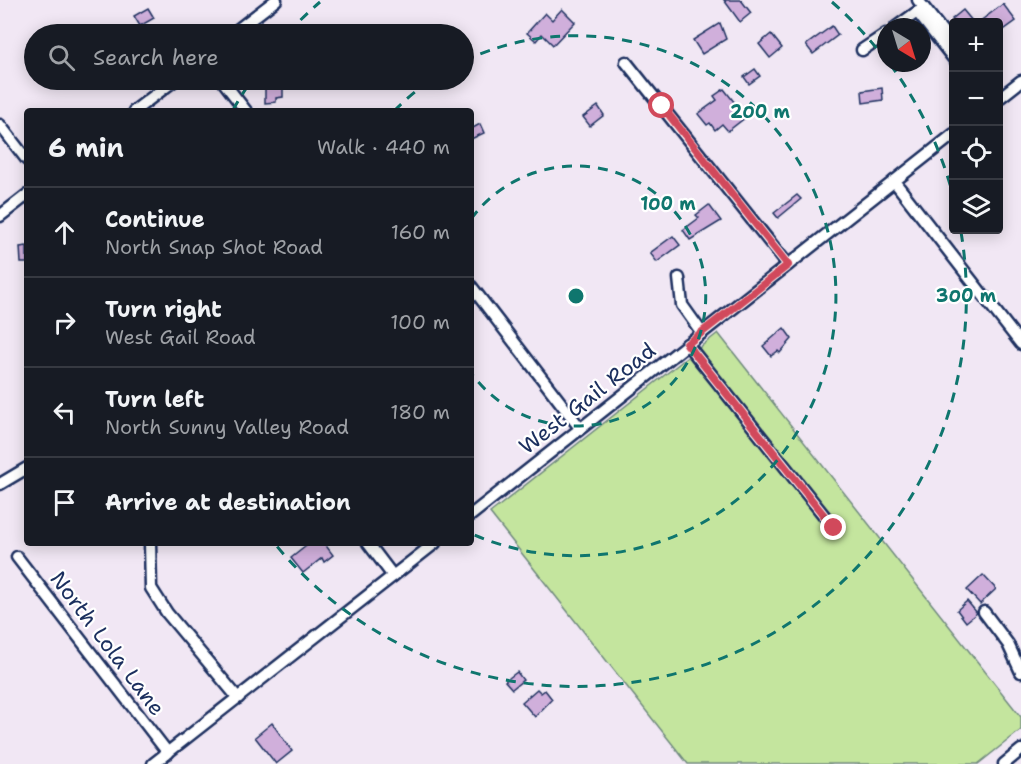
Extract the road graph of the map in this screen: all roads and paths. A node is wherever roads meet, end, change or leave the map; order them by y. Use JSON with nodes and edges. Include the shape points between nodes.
{"nodes":[{"id":1,"x":276,"y":0,"type":"edge"},
{"id":2,"x":918,"y":0,"type":"edge"},
{"id":3,"x":909,"y":18,"type":"edge"},
{"id":4,"x":922,"y":18,"type":"edge"},
{"id":5,"x":245,"y":24,"type":"edge"},
{"id":6,"x":931,"y":30,"type":"edge"},
{"id":7,"x":877,"y":40,"type":"edge"},
{"id":8,"x":949,"y":40,"type":"edge"},
{"id":9,"x":862,"y":50,"type":"dead end"},
{"id":10,"x":949,"y":53,"type":"edge"},
{"id":11,"x":626,"y":62,"type":"dead end"},
{"id":12,"x":1021,"y":81,"type":"edge"},
{"id":13,"x":162,"y":90,"type":"edge"},
{"id":14,"x":230,"y":90,"type":"edge"},
{"id":15,"x":1003,"y":96,"type":"edge"},
{"id":16,"x":138,"y":108,"type":"edge"},
{"id":17,"x":244,"y":108,"type":"edge"},
{"id":18,"x":0,"y":125,"type":"edge"},
{"id":19,"x":949,"y":138,"type":"edge"},
{"id":20,"x":24,"y":156,"type":"edge"},
{"id":21,"x":894,"y":181,"type":"junction"},
{"id":22,"x":24,"y":197,"type":"edge"},
{"id":23,"x":0,"y":216,"type":"edge"},
{"id":24,"x":788,"y":265,"type":"junction"},
{"id":25,"x":679,"y":278,"type":"dead end"},
{"id":26,"x":474,"y":290,"type":"edge"},
{"id":27,"x":702,"y":333,"type":"junction"},
{"id":28,"x":687,"y":344,"type":"junction"},
{"id":29,"x":1021,"y":344,"type":"edge"},
{"id":30,"x":580,"y":428,"type":"junction"},
{"id":31,"x":24,"y":470,"type":"edge"},
{"id":32,"x":0,"y":484,"type":"edge"},
{"id":33,"x":474,"y":512,"type":"edge"},
{"id":34,"x":834,"y":528,"type":"dead end"},
{"id":35,"x":150,"y":546,"type":"edge"},
{"id":36,"x":370,"y":546,"type":"edge"},
{"id":37,"x":431,"y":546,"type":"edge"},
{"id":38,"x":17,"y":557,"type":"dead end"},
{"id":39,"x":393,"y":576,"type":"junction"},
{"id":40,"x":984,"y":612,"type":"dead end"},
{"id":41,"x":1021,"y":672,"type":"edge"},
{"id":42,"x":238,"y":698,"type":"junction"},
{"id":43,"x":1021,"y":750,"type":"edge"},
{"id":44,"x":168,"y":753,"type":"junction"},
{"id":45,"x":153,"y":764,"type":"edge"},
{"id":46,"x":1004,"y":764,"type":"edge"}],
"edges":[{"from":1,"to":5,"type":"street"},
{"from":2,"to":8,"type":"street"},
{"from":3,"to":4,"type":"street","via":[[917,12]]},
{"from":6,"to":10,"type":"street"},
{"from":7,"to":9,"type":"street"},
{"from":11,"to":24,"type":"street"},
{"from":12,"to":15,"type":"street"},
{"from":13,"to":16,"type":"street"},
{"from":14,"to":17,"type":"street"},
{"from":18,"to":20,"type":"street"},
{"from":19,"to":21,"type":"street","name":"West Gail Road"},
{"from":21,"to":24,"type":"street","name":"West Gail Road"},
{"from":21,"to":29,"type":"street"},
{"from":22,"to":23,"type":"street"},
{"from":24,"to":27,"type":"street","name":"West Gail Road"},
{"from":25,"to":27,"type":"street","via":[[682,305]]},
{"from":26,"to":30,"type":"street"},
{"from":27,"to":28,"type":"street","name":"West Gail Road"},
{"from":28,"to":30,"type":"street","name":"West Gail Road"},
{"from":28,"to":34,"type":"street"},
{"from":30,"to":33,"type":"street","name":"West Gail Road"},
{"from":31,"to":32,"type":"street"},
{"from":35,"to":42,"type":"street","via":[[151,588]]},
{"from":36,"to":39,"type":"street"},
{"from":37,"to":39,"type":"street"},
{"from":38,"to":44,"type":"street","name":"North Lola Lane"},
{"from":39,"to":42,"type":"street"},
{"from":40,"to":41,"type":"street","via":[[1008,644]]},
{"from":42,"to":44,"type":"street"},
{"from":43,"to":46,"type":"street"},
{"from":44,"to":45,"type":"street"}]}
